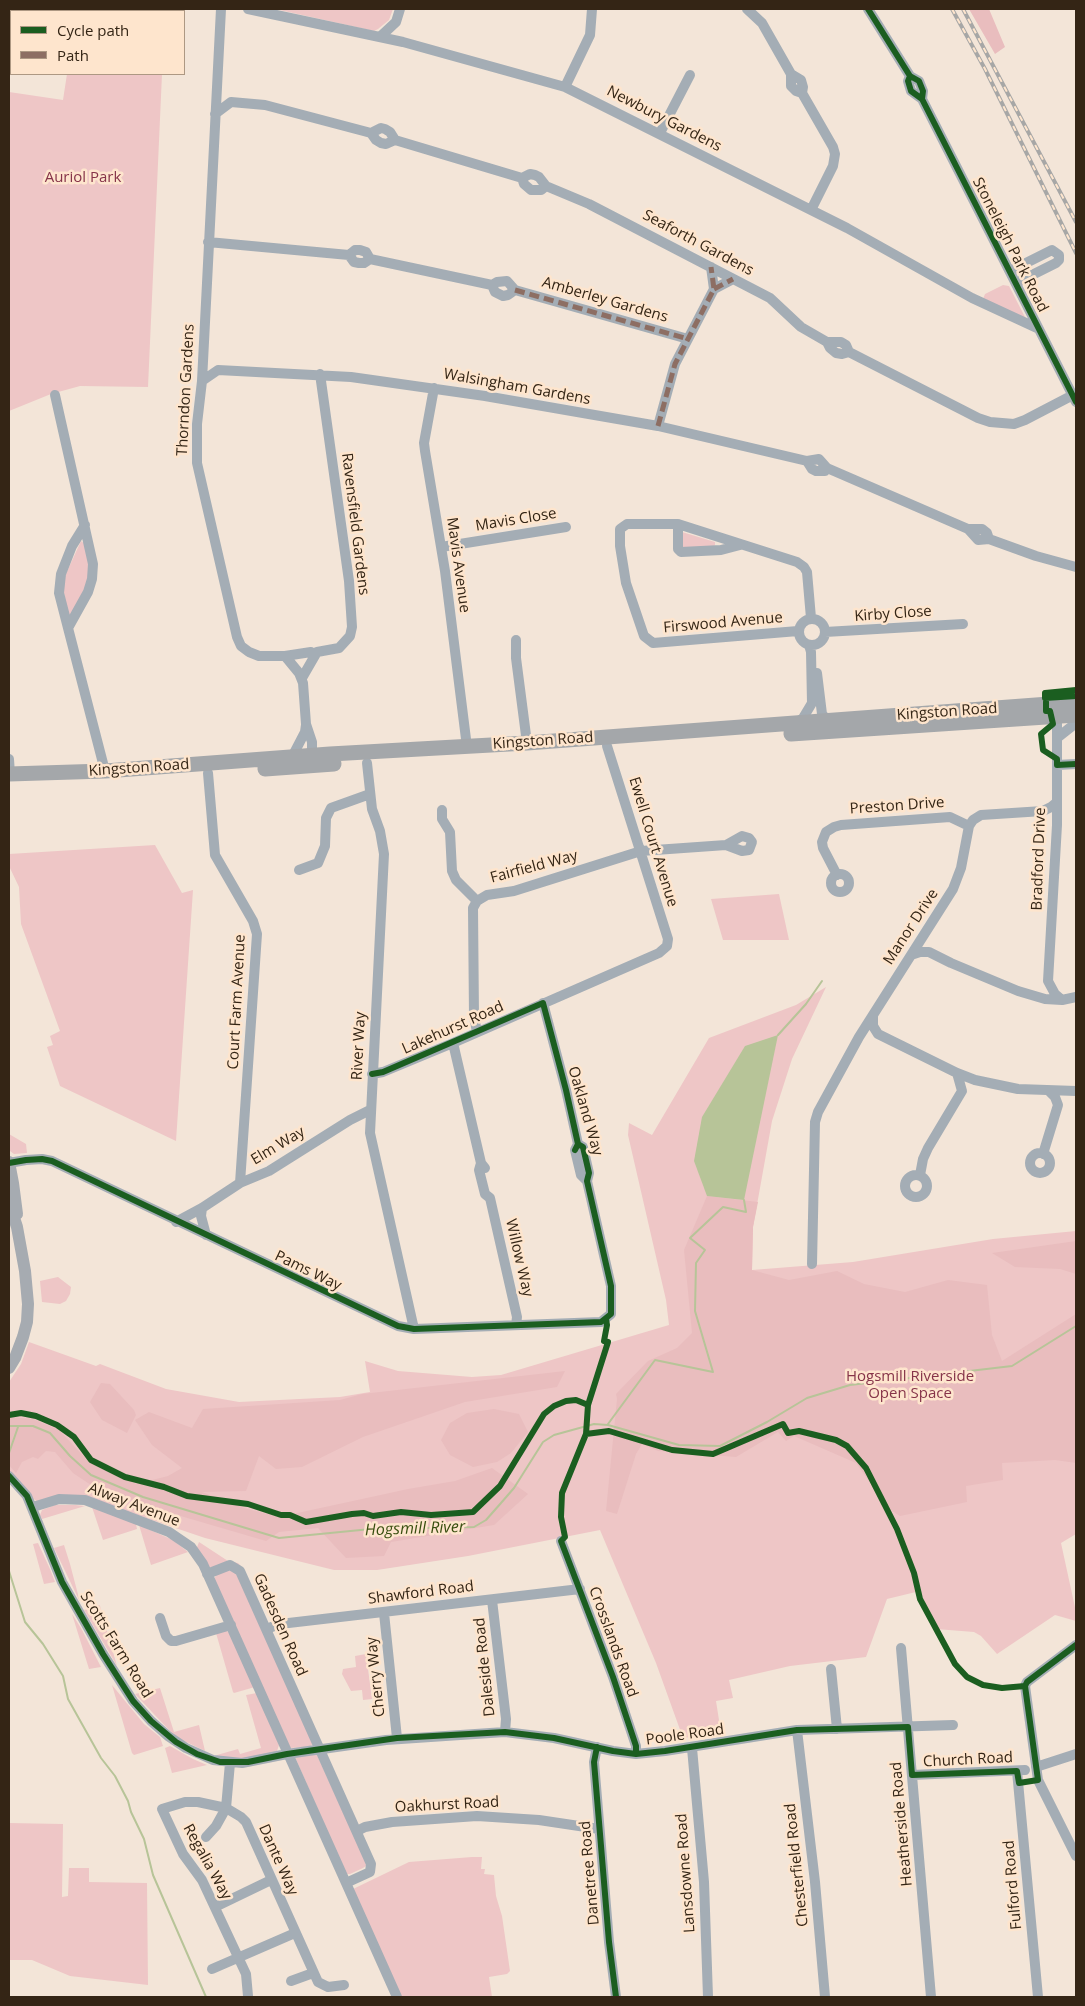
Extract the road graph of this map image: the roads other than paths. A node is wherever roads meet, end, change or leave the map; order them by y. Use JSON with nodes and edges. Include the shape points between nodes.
{"nodes":[{"id":1,"x":221,"y":9,"type":"edge"},
{"id":2,"x":248,"y":9,"type":"edge"},
{"id":3,"x":400,"y":9,"type":"edge"},
{"id":4,"x":592,"y":9,"type":"edge"},
{"id":5,"x":747,"y":9,"type":"edge"},
{"id":6,"x":868,"y":9,"type":"edge"},
{"id":7,"x":396,"y":22,"type":"junction"},
{"id":8,"x":381,"y":36,"type":"junction"},
{"id":9,"x":403,"y":42,"type":"junction"},
{"id":10,"x":690,"y":75,"type":"dead end"},
{"id":11,"x":565,"y":87,"type":"junction"},
{"id":12,"x":217,"y":90,"type":"junction"},
{"id":13,"x":231,"y":102,"type":"junction"},
{"id":14,"x":215,"y":114,"type":"junction"},
{"id":15,"x":660,"y":134,"type":"junction"},
{"id":16,"x":811,"y":210,"type":"junction"},
{"id":17,"x":208,"y":242,"type":"junction"},
{"id":18,"x":711,"y":267,"type":"junction"},
{"id":19,"x":1010,"y":271,"type":"junction"},
{"id":20,"x":733,"y":278,"type":"junction"},
{"id":21,"x":1016,"y":283,"type":"junction"},
{"id":22,"x":714,"y":289,"type":"junction"},
{"id":23,"x":1039,"y":329,"type":"junction"},
{"id":24,"x":688,"y":339,"type":"junction"},
{"id":25,"x":203,"y":357,"type":"junction"},
{"id":26,"x":218,"y":370,"type":"junction"},
{"id":27,"x":320,"y":374,"type":"junction"},
{"id":28,"x":202,"y":382,"type":"junction"},
{"id":29,"x":434,"y":388,"type":"junction"},
{"id":30,"x":55,"y":395,"type":"dead end"},
{"id":31,"x":1074,"y":399,"type":"edge"},
{"id":32,"x":658,"y":426,"type":"junction"},
{"id":33,"x":678,"y":524,"type":"junction"},
{"id":34,"x":85,"y":525,"type":"junction"},
{"id":35,"x":566,"y":528,"type":"dead end"},
{"id":36,"x":741,"y":545,"type":"junction"},
{"id":37,"x":441,"y":547,"type":"junction"},
{"id":38,"x":1076,"y":567,"type":"edge"},
{"id":39,"x":810,"y":618,"type":"junction"},
{"id":40,"x":963,"y":624,"type":"dead end"},
{"id":41,"x":68,"y":628,"type":"junction"},
{"id":42,"x":798,"y":631,"type":"junction"},
{"id":43,"x":825,"y":632,"type":"junction"},
{"id":44,"x":516,"y":640,"type":"dead end"},
{"id":45,"x":814,"y":644,"type":"junction"},
{"id":46,"x":315,"y":655,"type":"junction"},
{"id":47,"x":285,"y":656,"type":"junction"},
{"id":48,"x":302,"y":678,"type":"junction"},
{"id":49,"x":1076,"y":702,"type":"edge"},
{"id":50,"x":1057,"y":710,"type":"junction"},
{"id":51,"x":1076,"y":715,"type":"edge"},
{"id":52,"x":1038,"y":718,"type":"junction"},
{"id":53,"x":828,"y":721,"type":"junction"},
{"id":54,"x":1076,"y":723,"type":"edge"},
{"id":55,"x":796,"y":724,"type":"junction"},
{"id":56,"x":306,"y":738,"type":"junction"},
{"id":57,"x":1057,"y":738,"type":"junction"},
{"id":58,"x":527,"y":743,"type":"junction"},
{"id":59,"x":467,"y":746,"type":"junction"},
{"id":60,"x":607,"y":746,"type":"junction"},
{"id":61,"x":330,"y":754,"type":"junction"},
{"id":62,"x":300,"y":762,"type":"junction"},
{"id":63,"x":367,"y":763,"type":"junction"},
{"id":64,"x":1076,"y":764,"type":"edge"},
{"id":65,"x":1057,"y":766,"type":"junction"},
{"id":66,"x":9,"y":769,"type":"edge"},
{"id":67,"x":105,"y":770,"type":"junction"},
{"id":68,"x":208,"y":773,"type":"junction"},
{"id":69,"x":370,"y":794,"type":"junction"},
{"id":70,"x":1057,"y":802,"type":"junction"},
{"id":71,"x":442,"y":810,"type":"dead end"},
{"id":72,"x":1043,"y":811,"type":"junction"},
{"id":73,"x":1057,"y":825,"type":"junction"},
{"id":74,"x":969,"y":826,"type":"junction"},
{"id":75,"x":726,"y":844,"type":"dead end"},
{"id":76,"x":641,"y":851,"type":"junction"},
{"id":77,"x":299,"y":870,"type":"dead end"},
{"id":78,"x":837,"y":875,"type":"dead end"},
{"id":79,"x":477,"y":901,"type":"junction"},
{"id":80,"x":926,"y":932,"type":"junction"},
{"id":81,"x":667,"y":946,"type":"joint"},
{"id":82,"x":930,"y":952,"type":"junction"},
{"id":83,"x":911,"y":955,"type":"junction"},
{"id":84,"x":1048,"y":981,"type":"junction"},
{"id":85,"x":1034,"y":996,"type":"junction"},
{"id":86,"x":1076,"y":997,"type":"edge"},
{"id":87,"x":1062,"y":1000,"type":"junction"},
{"id":88,"x":543,"y":1003,"type":"junction"},
{"id":89,"x":873,"y":1015,"type":"junction"},
{"id":90,"x":477,"y":1032,"type":"junction"},
{"id":91,"x":878,"y":1034,"type":"junction"},
{"id":92,"x":859,"y":1038,"type":"junction"},
{"id":93,"x":453,"y":1043,"type":"junction"},
{"id":94,"x":957,"y":1073,"type":"junction"},
{"id":95,"x":372,"y":1074,"type":"junction"},
{"id":96,"x":976,"y":1080,"type":"junction"},
{"id":97,"x":962,"y":1091,"type":"junction"},
{"id":98,"x":1049,"y":1091,"type":"junction"},
{"id":99,"x":1073,"y":1091,"type":"edge"},
{"id":100,"x":1058,"y":1105,"type":"junction"},
{"id":101,"x":370,"y":1110,"type":"junction"},
{"id":102,"x":1043,"y":1154,"type":"dead end"},
{"id":103,"x":9,"y":1163,"type":"edge"},
{"id":104,"x":920,"y":1175,"type":"dead end"},
{"id":105,"x":240,"y":1183,"type":"junction"},
{"id":106,"x":9,"y":1203,"type":"edge"},
{"id":107,"x":202,"y":1208,"type":"junction"},
{"id":108,"x":176,"y":1222,"type":"junction"},
{"id":109,"x":17,"y":1226,"type":"junction"},
{"id":110,"x":206,"y":1235,"type":"junction"},
{"id":111,"x":812,"y":1264,"type":"dead end"},
{"id":112,"x":611,"y":1314,"type":"joint"},
{"id":113,"x":516,"y":1325,"type":"junction"},
{"id":114,"x":414,"y":1329,"type":"junction"},
{"id":115,"x":9,"y":1368,"type":"edge"},
{"id":116,"x":9,"y":1476,"type":"edge"},
{"id":117,"x":33,"y":1507,"type":"junction"},
{"id":118,"x":561,"y":1541,"type":"dead end"},
{"id":119,"x":207,"y":1574,"type":"junction"},
{"id":120,"x":580,"y":1590,"type":"junction"},
{"id":121,"x":492,"y":1600,"type":"junction"},
{"id":122,"x":384,"y":1613,"type":"junction"},
{"id":123,"x":160,"y":1618,"type":"dead end"},
{"id":124,"x":231,"y":1625,"type":"junction"},
{"id":125,"x":266,"y":1629,"type":"junction"},
{"id":126,"x":1076,"y":1645,"type":"edge"},
{"id":127,"x":901,"y":1648,"type":"dead end"},
{"id":128,"x":831,"y":1669,"type":"dead end"},
{"id":129,"x":953,"y":1725,"type":"dead end"},
{"id":130,"x":908,"y":1726,"type":"junction"},
{"id":131,"x":837,"y":1729,"type":"junction"},
{"id":132,"x":797,"y":1730,"type":"junction"},
{"id":133,"x":505,"y":1732,"type":"junction"},
{"id":134,"x":397,"y":1738,"type":"junction"},
{"id":135,"x":597,"y":1747,"type":"junction"},
{"id":136,"x":692,"y":1748,"type":"junction"},
{"id":137,"x":320,"y":1750,"type":"junction"},
{"id":138,"x":287,"y":1754,"type":"junction"},
{"id":139,"x":636,"y":1754,"type":"junction"},
{"id":140,"x":1076,"y":1754,"type":"edge"},
{"id":141,"x":230,"y":1763,"type":"junction"},
{"id":142,"x":1036,"y":1767,"type":"junction"},
{"id":143,"x":1021,"y":1770,"type":"joint"},
{"id":144,"x":912,"y":1776,"type":"junction"},
{"id":145,"x":226,"y":1808,"type":"junction"},
{"id":146,"x":599,"y":1829,"type":"junction"},
{"id":147,"x":357,"y":1831,"type":"junction"},
{"id":148,"x":206,"y":1837,"type":"dead end"},
{"id":149,"x":1073,"y":1841,"type":"edge"},
{"id":150,"x":1076,"y":1856,"type":"edge"},
{"id":151,"x":271,"y":1880,"type":"junction"},
{"id":152,"x":346,"y":1883,"type":"junction"},
{"id":153,"x":215,"y":1907,"type":"junction"},
{"id":154,"x":295,"y":1933,"type":"junction"},
{"id":155,"x":238,"y":1958,"type":"junction"},
{"id":156,"x":212,"y":1969,"type":"dead end"},
{"id":157,"x":312,"y":1973,"type":"junction"},
{"id":158,"x":291,"y":1982,"type":"dead end"},
{"id":159,"x":344,"y":1985,"type":"dead end"},
{"id":160,"x":248,"y":1996,"type":"edge"},
{"id":161,"x":397,"y":1997,"type":"edge"},
{"id":162,"x":616,"y":1997,"type":"edge"},
{"id":163,"x":708,"y":1997,"type":"edge"},
{"id":164,"x":825,"y":1997,"type":"edge"},
{"id":165,"x":931,"y":1997,"type":"edge"},
{"id":166,"x":1038,"y":1997,"type":"edge"}],
"edges":[{"from":1,"to":12,"type":"street","name":"Thorndon Gardens"},
{"from":2,"to":8,"type":"street","name":"Newbury Gardens"},
{"from":3,"to":7,"type":"street"},
{"from":4,"to":11,"type":"street","via":[[588,41]]},
{"from":5,"to":16,"type":"street","via":[[762,23],[791,74],[801,80],[802,93],[833,147],[833,166]]},
{"from":6,"to":19,"type":"street","name":"Stoneleigh Park Road","via":[[910,76],[921,85],[922,99]]},
{"from":7,"to":8,"type":"street"},
{"from":7,"to":9,"type":"street"},
{"from":8,"to":9,"type":"street","name":"Newbury Gardens"},
{"from":9,"to":11,"type":"street","name":"Newbury Gardens"},
{"from":10,"to":15,"type":"street"},
{"from":11,"to":15,"type":"street","name":"Newbury Gardens"},
{"from":12,"to":13,"type":"street"},
{"from":12,"to":14,"type":"street","name":"Thorndon Gardens"},
{"from":13,"to":14,"type":"street"},
{"from":13,"to":18,"type":"street","name":"Seaforth Gardens","via":[[279,108],[371,133],[381,128],[390,132],[395,140],[522,178],[531,190],[541,190],[546,186],[589,204]]},
{"from":14,"to":17,"type":"street","name":"Thorndon Gardens"},
{"from":15,"to":16,"type":"street","name":"Newbury Gardens"},
{"from":16,"to":23,"type":"street","name":"Newbury Gardens","via":[[972,298]]},
{"from":17,"to":24,"type":"street","name":"Amberley Gardens","via":[[349,255],[360,250],[366,252],[370,259],[492,285],[495,292],[503,296],[515,290]]},
{"from":17,"to":25,"type":"street","name":"Thorndon Gardens"},
{"from":18,"to":20,"type":"street","name":"Seaforth Gardens"},
{"from":18,"to":22,"type":"street"},
{"from":19,"to":21,"type":"street","name":"Stoneleigh Park Road"},
{"from":19,"to":21,"type":"street","via":[[1052,250],[1059,255],[1056,263]]},
{"from":20,"to":22,"type":"street"},
{"from":20,"to":31,"type":"street","name":"Seaforth Gardens","via":[[770,298],[801,327],[828,342],[841,342],[849,352],[978,418],[1014,424]]},
{"from":21,"to":23,"type":"street","name":"Stoneleigh Park Road"},
{"from":22,"to":24,"type":"street"},
{"from":23,"to":31,"type":"street","name":"Stoneleigh Park Road"},
{"from":24,"to":32,"type":"street","via":[[670,377]]},
{"from":25,"to":26,"type":"street"},
{"from":25,"to":28,"type":"street","name":"Thorndon Gardens"},
{"from":26,"to":27,"type":"street","name":"Walsingham Gardens"},
{"from":26,"to":28,"type":"street"},
{"from":27,"to":29,"type":"street","name":"Walsingham Gardens"},
{"from":27,"to":46,"type":"street","name":"Ravensfield Gardens","via":[[349,581],[352,626],[343,645]]},
{"from":28,"to":47,"type":"street","name":"Thorndon Gardens","via":[[197,463],[237,637],[241,646],[259,656]]},
{"from":29,"to":32,"type":"street","name":"Walsingham Gardens"},
{"from":29,"to":37,"type":"street","name":"Mavis Avenue","via":[[424,443]]},
{"from":30,"to":34,"type":"street"},
{"from":32,"to":38,"type":"street","name":"Walsingham Gardens","via":[[807,461],[819,459],[827,468],[968,529],[982,529],[989,539]]},
{"from":33,"to":36,"type":"street","name":"Firswood Avenue"},
{"from":33,"to":36,"type":"street","name":"Firswood Avenue","via":[[678,549],[681,552],[720,550]]},
{"from":33,"to":42,"type":"street","name":"Firswood Avenue","via":[[627,524],[620,529],[622,567],[648,640],[660,644]]},
{"from":34,"to":41,"type":"street","via":[[93,564],[92,579]]},
{"from":34,"to":41,"type":"street","via":[[60,574],[59,593]]},
{"from":35,"to":37,"type":"street","name":"Mavis Close"},
{"from":36,"to":39,"type":"street","name":"Firswood Avenue","via":[[804,567]]},
{"from":37,"to":59,"type":"street","name":"Mavis Avenue"},
{"from":39,"to":42,"type":"street","name":"Firswood Avenue","via":[[801,624]]},
{"from":39,"to":43,"type":"street","via":[[822,624]]},
{"from":40,"to":43,"type":"street","name":"Kirby Close"},
{"from":41,"to":67,"type":"street"},
{"from":42,"to":45,"type":"street","name":"Firswood Avenue","via":[[800,638]]},
{"from":43,"to":45,"type":"street","via":[[822,640]]},
{"from":44,"to":58,"type":"street"},
{"from":45,"to":53,"type":"street","via":[[822,714]]},
{"from":45,"to":55,"type":"street","via":[[812,703]]},
{"from":46,"to":47,"type":"street","name":"Ravensfield Gardens","via":[[311,652]]},
{"from":46,"to":48,"type":"street"},
{"from":47,"to":48,"type":"street"},
{"from":48,"to":56,"type":"street"},
{"from":49,"to":50,"type":"highway","name":"Kingston Road"},
{"from":50,"to":51,"type":"highway","name":"Kingston Road"},
{"from":50,"to":52,"type":"highway","name":"Kingston Road"},
{"from":50,"to":53,"type":"highway","name":"Kingston Road"},
{"from":50,"to":57,"type":"street","name":"Bradford Drive"},
{"from":52,"to":57,"type":"street"},
{"from":52,"to":60,"type":"highway","name":"Kingston Road"},
{"from":53,"to":55,"type":"highway","name":"Kingston Road"},
{"from":54,"to":57,"type":"street"},
{"from":55,"to":58,"type":"highway","name":"Kingston Road"},
{"from":56,"to":61,"type":"street"},
{"from":56,"to":62,"type":"street"},
{"from":56,"to":62,"type":"street","via":[[312,749]]},
{"from":57,"to":65,"type":"street","name":"Bradford Drive"},
{"from":58,"to":59,"type":"highway","name":"Kingston Road"},
{"from":59,"to":61,"type":"highway","name":"Kingston Road"},
{"from":60,"to":63,"type":"highway","name":"Kingston Road"},
{"from":60,"to":76,"type":"street","name":"Ewell Court Avenue"},
{"from":61,"to":62,"type":"highway","name":"Kingston Road"},
{"from":62,"to":63,"type":"highway","name":"Kingston Road"},
{"from":62,"to":67,"type":"highway","name":"Kingston Road"},
{"from":62,"to":68,"type":"highway","name":"Kingston Road"},
{"from":63,"to":69,"type":"street","name":"River Way"},
{"from":64,"to":65,"type":"street"},
{"from":65,"to":70,"type":"street","name":"Bradford Drive"},
{"from":66,"to":67,"type":"highway","name":"Kingston Road"},
{"from":66,"to":68,"type":"highway","name":"Kingston Road"},
{"from":68,"to":105,"type":"street","name":"Court Farm Avenue","via":[[215,854],[253,921],[257,934]]},
{"from":69,"to":77,"type":"street","via":[[331,808],[326,818],[325,846],[318,863]]},
{"from":69,"to":95,"type":"street","name":"River Way","via":[[384,854]]},
{"from":70,"to":72,"type":"street"},
{"from":70,"to":73,"type":"street","name":"Bradford Drive"},
{"from":71,"to":79,"type":"street","via":[[442,819],[450,832],[452,871],[456,880]]},
{"from":72,"to":73,"type":"street"},
{"from":72,"to":74,"type":"street","via":[[981,815]]},
{"from":73,"to":84,"type":"street","name":"Bradford Drive"},
{"from":74,"to":78,"type":"street","name":"Preston Drive","via":[[950,817],[834,827],[826,832],[822,842]]},
{"from":74,"to":80,"type":"street","name":"Manor Drive","via":[[957,879]]},
{"from":75,"to":76,"type":"street","name":"Fairfield Way"},
{"from":76,"to":79,"type":"street","name":"Fairfield Way","via":[[514,891],[487,895]]},
{"from":76,"to":81,"type":"street","name":"Ewell Court Avenue","via":[[668,939]]},
{"from":79,"to":90,"type":"street","name":"Fairfield Way","via":[[473,908],[474,1018]]},
{"from":80,"to":82,"type":"street","via":[[926,947]]},
{"from":80,"to":83,"type":"street","name":"Manor Drive"},
{"from":81,"to":88,"type":"street","name":"Lakehurst Road","via":[[659,953]]},
{"from":82,"to":83,"type":"street"},
{"from":82,"to":85,"type":"street"},
{"from":83,"to":89,"type":"street","name":"Manor Drive"},
{"from":84,"to":85,"type":"street","via":[[1045,988]]},
{"from":84,"to":87,"type":"street"},
{"from":85,"to":87,"type":"street"},
{"from":86,"to":87,"type":"street"},
{"from":88,"to":90,"type":"street","name":"Lakehurst Road"},
{"from":88,"to":112,"type":"street","name":"Oakland Way","via":[[578,1144],[583,1147],[589,1173],[587,1181],[611,1286]]},
{"from":89,"to":91,"type":"street","via":[[873,1026]]},
{"from":89,"to":92,"type":"street","name":"Manor Drive"},
{"from":90,"to":93,"type":"street","name":"Lakehurst Road"},
{"from":91,"to":92,"type":"street"},
{"from":91,"to":94,"type":"street"},
{"from":92,"to":111,"type":"street","name":"Manor Drive","via":[[815,1122]]},
{"from":93,"to":95,"type":"street","name":"Lakehurst Road"},
{"from":93,"to":113,"type":"street","name":"Willow Way","via":[[482,1163],[479,1170],[485,1194],[490,1198],[517,1317]]},
{"from":94,"to":96,"type":"street"},
{"from":94,"to":97,"type":"street"},
{"from":95,"to":101,"type":"street","name":"River Way"},
{"from":96,"to":97,"type":"street"},
{"from":96,"to":98,"type":"street","via":[[1018,1089]]},
{"from":97,"to":104,"type":"street","via":[[928,1148]]},
{"from":98,"to":99,"type":"street"},
{"from":98,"to":100,"type":"street"},
{"from":99,"to":100,"type":"street"},
{"from":100,"to":102,"type":"street"},
{"from":101,"to":105,"type":"street","name":"Elm Way","via":[[268,1171]]},
{"from":101,"to":114,"type":"street","name":"River Way","via":[[370,1133]]},
{"from":103,"to":108,"type":"street","name":"Pams Way","via":[[52,1161]]},
{"from":103,"to":109,"type":"main road","via":[[17,1204]]},
{"from":105,"to":107,"type":"street","name":"Elm Way"},
{"from":106,"to":109,"type":"main road"},
{"from":107,"to":108,"type":"street","name":"Elm Way"},
{"from":107,"to":110,"type":"street"},
{"from":108,"to":110,"type":"street","name":"Pams Way"},
{"from":109,"to":115,"type":"main road","via":[[27,1290],[27,1322]]},
{"from":110,"to":114,"type":"street","name":"Pams Way","via":[[387,1322]]},
{"from":112,"to":113,"type":"street","name":"Pams Way","via":[[601,1322]]},
{"from":113,"to":114,"type":"street","name":"Pams Way"},
{"from":116,"to":117,"type":"street","name":"Scotts Farm Road"},
{"from":117,"to":119,"type":"street","name":"Alway Avenue","via":[[68,1499],[100,1505],[180,1538],[194,1551]]},
{"from":117,"to":141,"type":"street","name":"Scotts Farm Road","via":[[62,1582],[133,1701],[176,1742],[209,1759]]},
{"from":118,"to":120,"type":"street","name":"Crosslands Road"},
{"from":119,"to":124,"type":"street"},
{"from":119,"to":125,"type":"street","name":"Gadesden Road","via":[[230,1565],[238,1569]]},
{"from":120,"to":121,"type":"street","name":"Shawford Road"},
{"from":120,"to":139,"type":"street","name":"Crosslands Road","via":[[613,1676]]},
{"from":121,"to":122,"type":"street","name":"Shawford Road"},
{"from":121,"to":133,"type":"street","name":"Daleside Road"},
{"from":122,"to":125,"type":"street","name":"Shawford Road","via":[[280,1624]]},
{"from":122,"to":134,"type":"street","name":"Cherry Way"},
{"from":123,"to":124,"type":"street","via":[[171,1641]]},
{"from":124,"to":138,"type":"street"},
{"from":125,"to":137,"type":"street","name":"Gadesden Road"},
{"from":126,"to":142,"type":"street","via":[[1025,1686]]},
{"from":127,"to":130,"type":"street","name":"Heatherside Road"},
{"from":128,"to":131,"type":"street"},
{"from":129,"to":130,"type":"street","name":"Poole Road"},
{"from":130,"to":131,"type":"street","name":"Poole Road"},
{"from":130,"to":144,"type":"street","name":"Heatherside Road"},
{"from":131,"to":132,"type":"street","name":"Poole Road"},
{"from":132,"to":136,"type":"street","name":"Poole Road"},
{"from":132,"to":164,"type":"street","name":"Chesterfield Road"},
{"from":133,"to":134,"type":"street","name":"Poole Road"},
{"from":133,"to":135,"type":"street","name":"Poole Road"},
{"from":134,"to":137,"type":"street","name":"Poole Road"},
{"from":135,"to":139,"type":"street","name":"Poole Road"},
{"from":135,"to":146,"type":"street","name":"Danetree Road","via":[[594,1762]]},
{"from":136,"to":139,"type":"street","name":"Poole Road"},
{"from":136,"to":163,"type":"street","name":"Lansdowne Road","via":[[704,1882]]},
{"from":137,"to":138,"type":"street","name":"Poole Road"},
{"from":137,"to":147,"type":"street","name":"Gadesden Road"},
{"from":138,"to":141,"type":"street","name":"Scotts Farm Road"},
{"from":138,"to":152,"type":"street"},
{"from":140,"to":142,"type":"street"},
{"from":141,"to":145,"type":"street"},
{"from":142,"to":149,"type":"street","via":[[1043,1791]]},
{"from":143,"to":144,"type":"street","name":"Church Road"},
{"from":143,"to":166,"type":"street","name":"Fulford Road"},
{"from":144,"to":165,"type":"street","name":"Heatherside Road"},
{"from":145,"to":148,"type":"street"},
{"from":145,"to":151,"type":"street","name":"Dante Way","via":[[246,1822]]},
{"from":145,"to":153,"type":"street","name":"Regalia Way","via":[[184,1802],[162,1809],[183,1854],[202,1880]]},
{"from":146,"to":147,"type":"street","name":"Oakhurst Road","via":[[539,1820],[477,1816],[392,1822]]},
{"from":146,"to":162,"type":"street","name":"Danetree Road"},
{"from":147,"to":152,"type":"street","name":"Gadesden Road","via":[[372,1869]]},
{"from":149,"to":150,"type":"street"},
{"from":151,"to":153,"type":"street"},
{"from":151,"to":154,"type":"street","name":"Dante Way"},
{"from":152,"to":161,"type":"street"},
{"from":153,"to":155,"type":"street","name":"Regalia Way"},
{"from":154,"to":155,"type":"street"},
{"from":154,"to":157,"type":"street","name":"Dante Way"},
{"from":155,"to":156,"type":"street"},
{"from":155,"to":160,"type":"street","name":"Regalia Way","via":[[246,1974]]},
{"from":157,"to":158,"type":"street"},
{"from":157,"to":159,"type":"street","via":[[322,1986]]}]}
